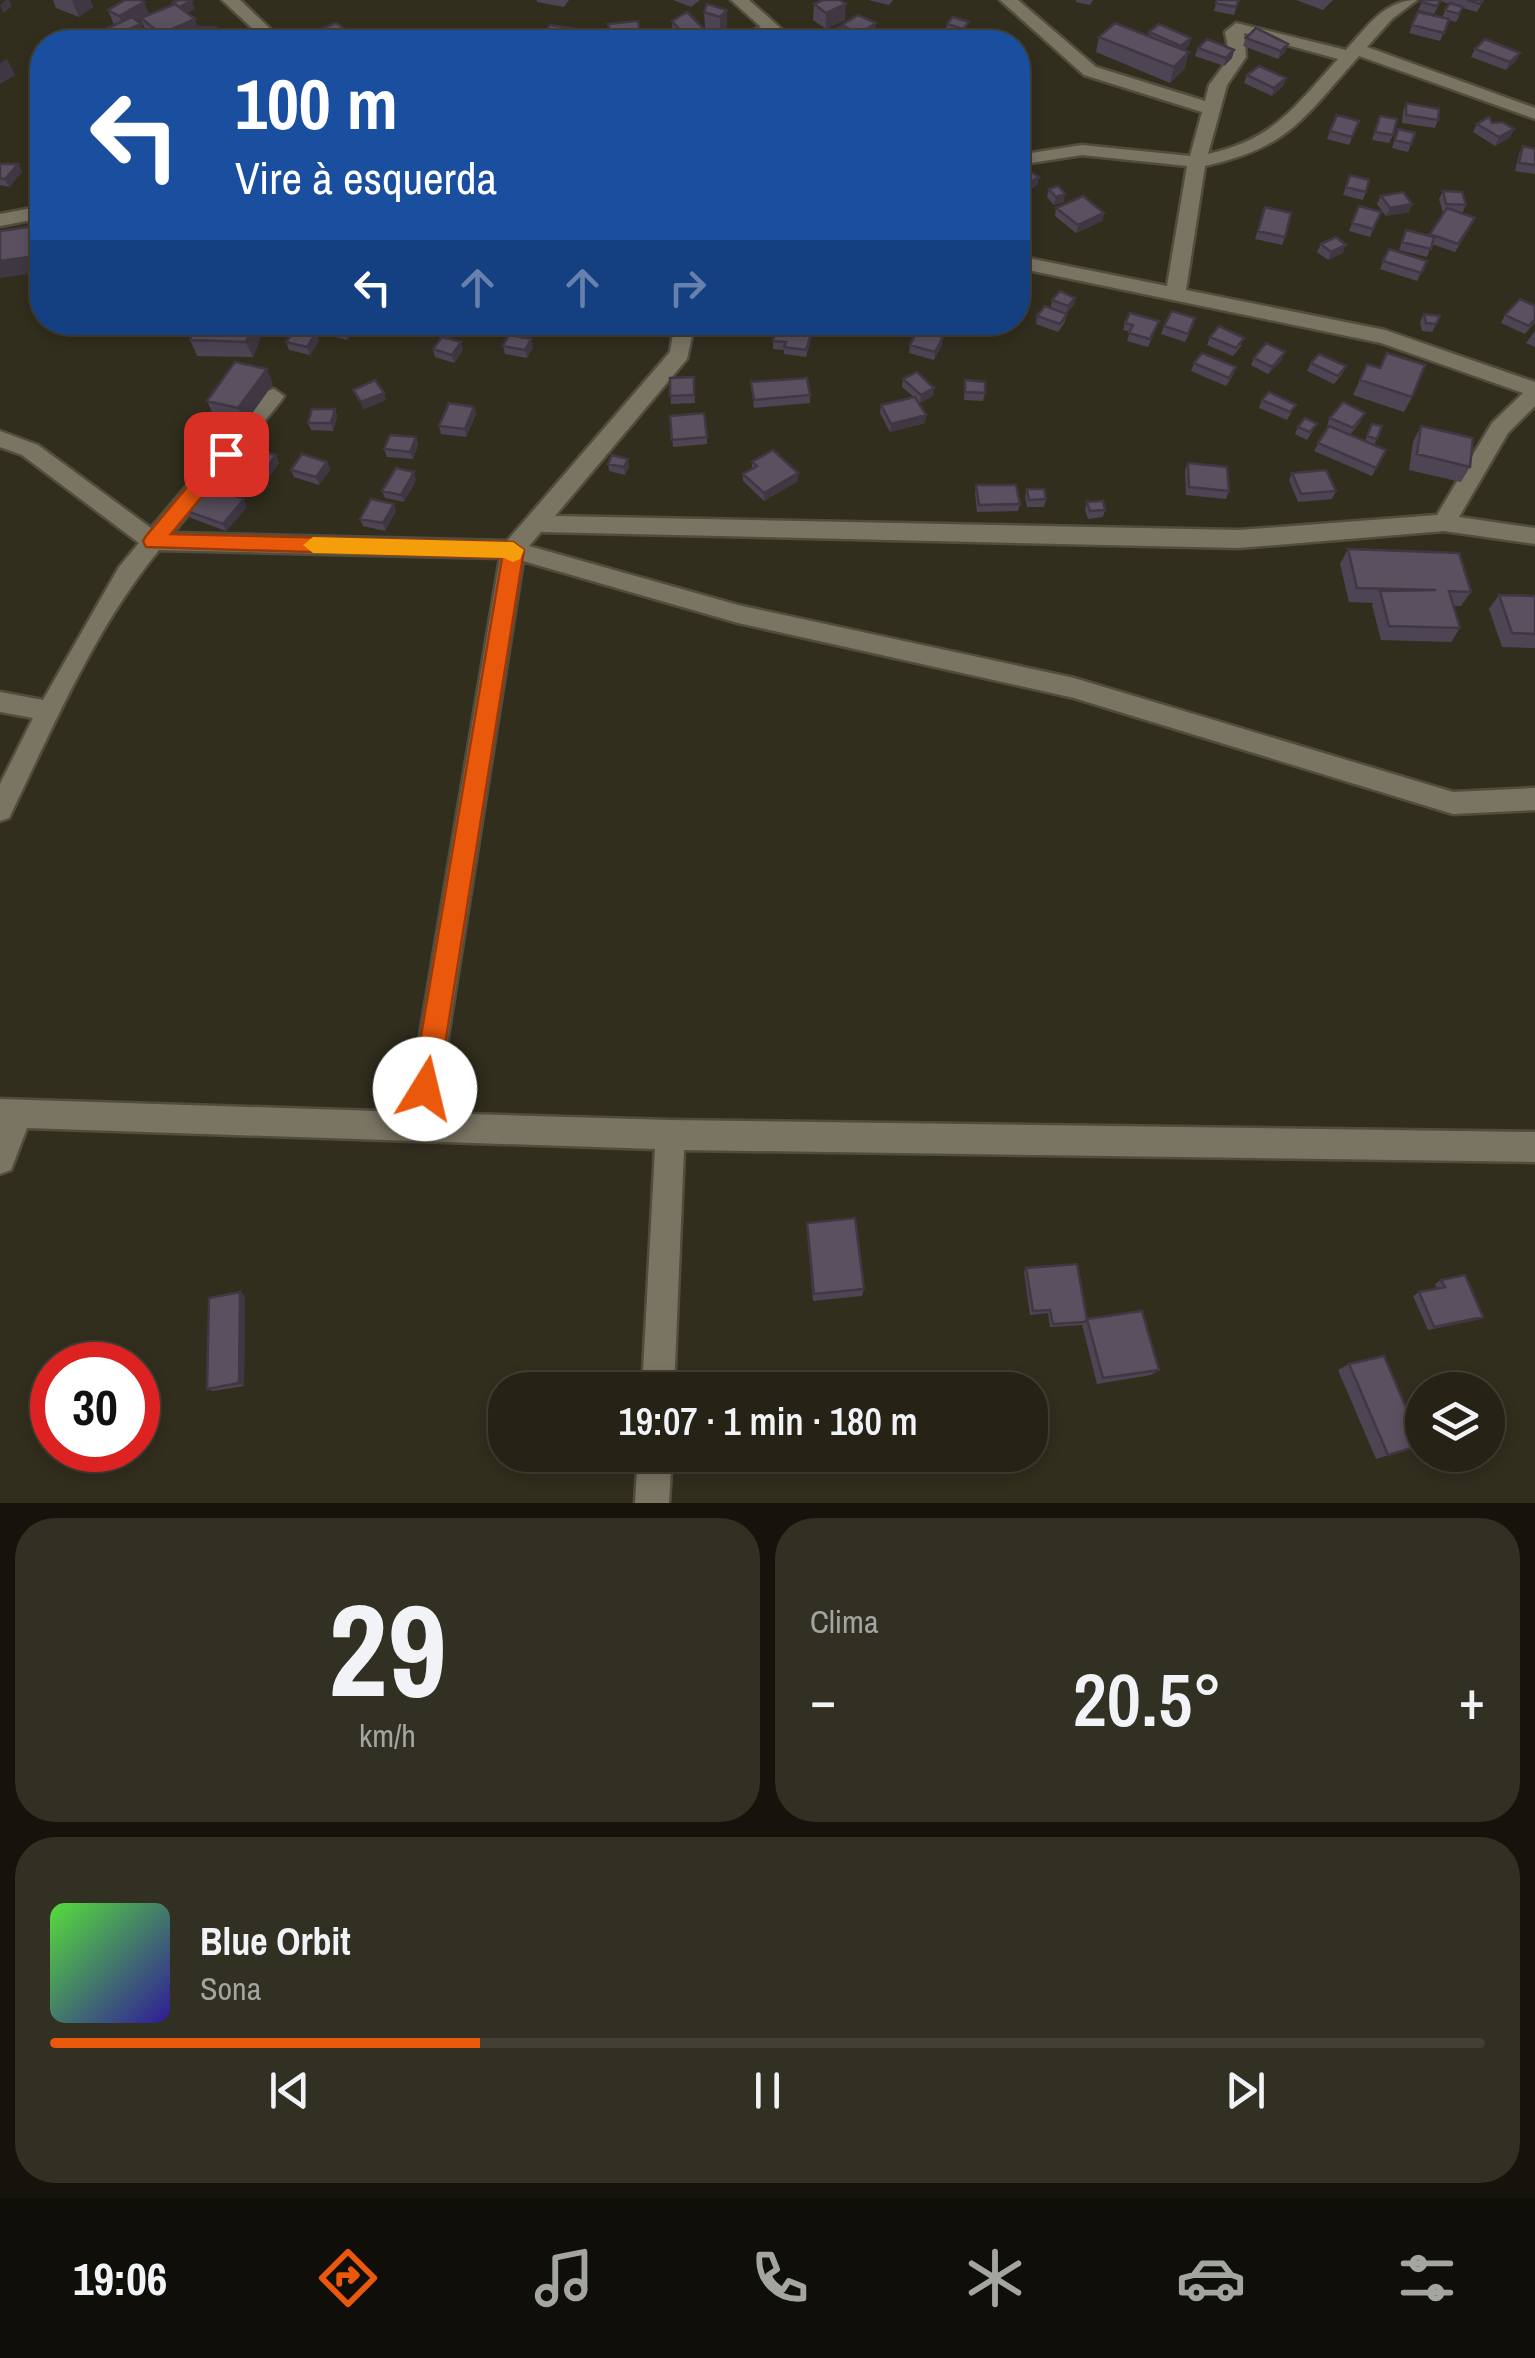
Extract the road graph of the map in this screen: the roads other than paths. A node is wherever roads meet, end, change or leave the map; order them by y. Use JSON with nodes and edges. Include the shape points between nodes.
{"nodes":[{"id":1,"x":229,"y":0,"type":"edge"},
{"id":2,"x":739,"y":0,"type":"edge"},
{"id":3,"x":1008,"y":0,"type":"edge"},
{"id":4,"x":1409,"y":0,"type":"edge"},
{"id":5,"x":263,"y":30,"type":"edge"},
{"id":6,"x":771,"y":30,"type":"edge"},
{"id":7,"x":1352,"y":53,"type":"junction"},
{"id":8,"x":1211,"y":108,"type":"junction"},
{"id":9,"x":1535,"y":114,"type":"edge"},
{"id":10,"x":1030,"y":158,"type":"edge"},
{"id":11,"x":1197,"y":162,"type":"junction"},
{"id":12,"x":30,"y":214,"type":"edge"},
{"id":13,"x":0,"y":220,"type":"edge"},
{"id":14,"x":1030,"y":264,"type":"edge"},
{"id":15,"x":1176,"y":292,"type":"junction"},
{"id":16,"x":683,"y":335,"type":"edge"},
{"id":17,"x":1535,"y":392,"type":"edge"},
{"id":18,"x":274,"y":396,"type":"dead end"},
{"id":19,"x":0,"y":439,"type":"edge"},
{"id":20,"x":1444,"y":523,"type":"junction"},
{"id":21,"x":536,"y":524,"type":"junction"},
{"id":22,"x":1535,"y":536,"type":"edge"},
{"id":23,"x":153,"y":541,"type":"junction"},
{"id":24,"x":513,"y":550,"type":"junction"},
{"id":25,"x":0,"y":702,"type":"edge"},
{"id":26,"x":49,"y":711,"type":"junction"},
{"id":27,"x":1535,"y":799,"type":"edge"},
{"id":28,"x":0,"y":810,"type":"edge"},
{"id":29,"x":8,"y":1114,"type":"edge"},
{"id":30,"x":419,"y":1128,"type":"junction"},
{"id":31,"x":670,"y":1135,"type":"junction"},
{"id":32,"x":1535,"y":1147,"type":"edge"},
{"id":33,"x":0,"y":1160,"type":"edge"},
{"id":34,"x":659,"y":1372,"type":"edge"},
{"id":35,"x":653,"y":1472,"type":"edge"},
{"id":36,"x":652,"y":1503,"type":"edge"}],
"edges":[{"from":1,"to":5,"type":"street"},
{"from":2,"to":6,"type":"street"},
{"from":3,"to":8,"type":"street","via":[[1090,70]]},
{"from":4,"to":7,"type":"street"},
{"from":7,"to":8,"type":"street","via":[[1235,29],[1236,64],[1218,84]]},
{"from":7,"to":9,"type":"street"},
{"from":7,"to":11,"type":"street","via":[[1281,132],[1242,152]]},
{"from":8,"to":11,"type":"street"},
{"from":10,"to":11,"type":"street","via":[[1082,150]]},
{"from":11,"to":15,"type":"street"},
{"from":12,"to":13,"type":"street"},
{"from":14,"to":15,"type":"street"},
{"from":15,"to":17,"type":"street","via":[[1385,336]]},
{"from":16,"to":21,"type":"street","via":[[680,354]]},
{"from":17,"to":20,"type":"street","via":[[1500,428]]},
{"from":18,"to":23,"type":"street"},
{"from":19,"to":23,"type":"street","via":[[30,450]]},
{"from":20,"to":21,"type":"street","via":[[1240,540]]},
{"from":20,"to":22,"type":"street"},
{"from":21,"to":24,"type":"street"},
{"from":23,"to":24,"type":"street"},
{"from":23,"to":26,"type":"street","via":[[127,572]]},
{"from":24,"to":27,"type":"street","via":[[738,614],[1074,688],[1453,803]]},
{"from":24,"to":30,"type":"street"},
{"from":25,"to":26,"type":"street"},
{"from":26,"to":28,"type":"street"},
{"from":29,"to":30,"type":"street"},
{"from":29,"to":33,"type":"street"},
{"from":30,"to":31,"type":"street"},
{"from":31,"to":32,"type":"street"},
{"from":31,"to":34,"type":"street"},
{"from":35,"to":36,"type":"street"}]}
